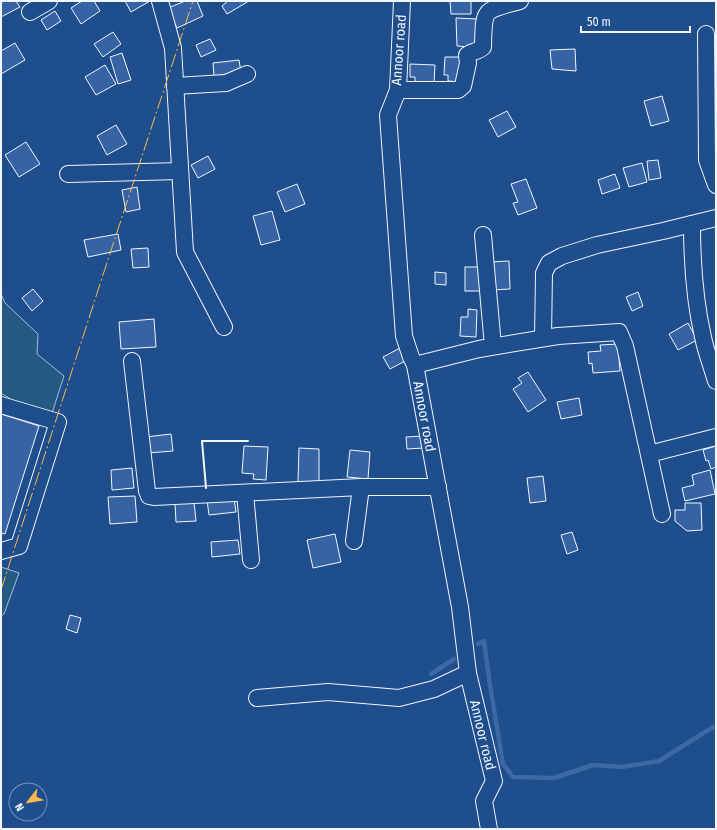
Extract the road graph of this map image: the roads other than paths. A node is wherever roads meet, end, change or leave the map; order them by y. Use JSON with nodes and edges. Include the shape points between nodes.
{"nodes":[{"id":1,"x":49,"y":1,"type":"edge"},
{"id":2,"x":160,"y":1,"type":"edge"},
{"id":3,"x":402,"y":1,"type":"edge"},
{"id":4,"x":520,"y":1,"type":"edge"},
{"id":5,"x":30,"y":12,"type":"dead end"},
{"id":6,"x":706,"y":34,"type":"dead end"},
{"id":7,"x":247,"y":74,"type":"dead end"},
{"id":8,"x":175,"y":86,"type":"junction"},
{"id":9,"x":398,"y":90,"type":"junction"},
{"id":10,"x":180,"y":171,"type":"junction"},
{"id":11,"x":68,"y":174,"type":"dead end"},
{"id":12,"x":716,"y":185,"type":"edge"},
{"id":13,"x":716,"y":218,"type":"edge"},
{"id":14,"x":692,"y":224,"type":"junction"},
{"id":15,"x":483,"y":235,"type":"dead end"},
{"id":16,"x":224,"y":327,"type":"dead end"},
{"id":17,"x":543,"y":338,"type":"junction"},
{"id":18,"x":493,"y":346,"type":"junction"},
{"id":19,"x":132,"y":361,"type":"dead end"},
{"id":20,"x":415,"y":365,"type":"junction"},
{"id":21,"x":716,"y":381,"type":"edge"},
{"id":22,"x":1,"y":405,"type":"edge"},
{"id":23,"x":716,"y":437,"type":"edge"},
{"id":24,"x":649,"y":454,"type":"junction"},
{"id":25,"x":361,"y":487,"type":"junction"},
{"id":26,"x":438,"y":487,"type":"junction"},
{"id":27,"x":245,"y":493,"type":"junction"},
{"id":28,"x":662,"y":514,"type":"dead end"},
{"id":29,"x":354,"y":541,"type":"dead end"},
{"id":30,"x":1,"y":551,"type":"edge"},
{"id":31,"x":251,"y":560,"type":"dead end"},
{"id":32,"x":468,"y":673,"type":"junction"},
{"id":33,"x":257,"y":698,"type":"dead end"},
{"id":34,"x":489,"y":829,"type":"edge"}],
"edges":[{"from":1,"to":5,"type":"street"},
{"from":2,"to":8,"type":"street","via":[[173,48]]},
{"from":3,"to":9,"type":"street","name":"Annoor road"},
{"from":4,"to":9,"type":"street","via":[[487,13],[483,22],[483,47],[470,52],[467,56],[463,86],[458,90]]},
{"from":6,"to":12,"type":"street","via":[[707,160]]},
{"from":7,"to":8,"type":"street","via":[[226,83]]},
{"from":8,"to":10,"type":"street"},
{"from":9,"to":20,"type":"street","name":"Annoor road","via":[[388,115],[404,336]]},
{"from":10,"to":11,"type":"street"},
{"from":10,"to":16,"type":"street","via":[[186,252]]},
{"from":13,"to":14,"type":"street"},
{"from":14,"to":17,"type":"street","via":[[597,245],[549,263],[544,273]]},
{"from":14,"to":21,"type":"street","via":[[692,253],[699,316]]},
{"from":15,"to":18,"type":"street"},
{"from":17,"to":18,"type":"street"},
{"from":17,"to":24,"type":"street","via":[[619,332],[625,346]]},
{"from":18,"to":20,"type":"street"},
{"from":19,"to":27,"type":"street","via":[[149,496]]},
{"from":20,"to":26,"type":"street","name":"Annoor road"},
{"from":22,"to":30,"type":"street","via":[[58,422],[19,546]]},
{"from":23,"to":24,"type":"street"},
{"from":24,"to":28,"type":"street"},
{"from":25,"to":26,"type":"street"},
{"from":25,"to":27,"type":"street"},
{"from":25,"to":29,"type":"street"},
{"from":26,"to":32,"type":"street","name":"Annoor road","via":[[460,607]]},
{"from":27,"to":31,"type":"street"},
{"from":32,"to":33,"type":"street","via":[[434,689],[399,698],[328,692]]},
{"from":32,"to":34,"type":"street","name":"Annoor road","via":[[494,781],[484,801]]}]}
